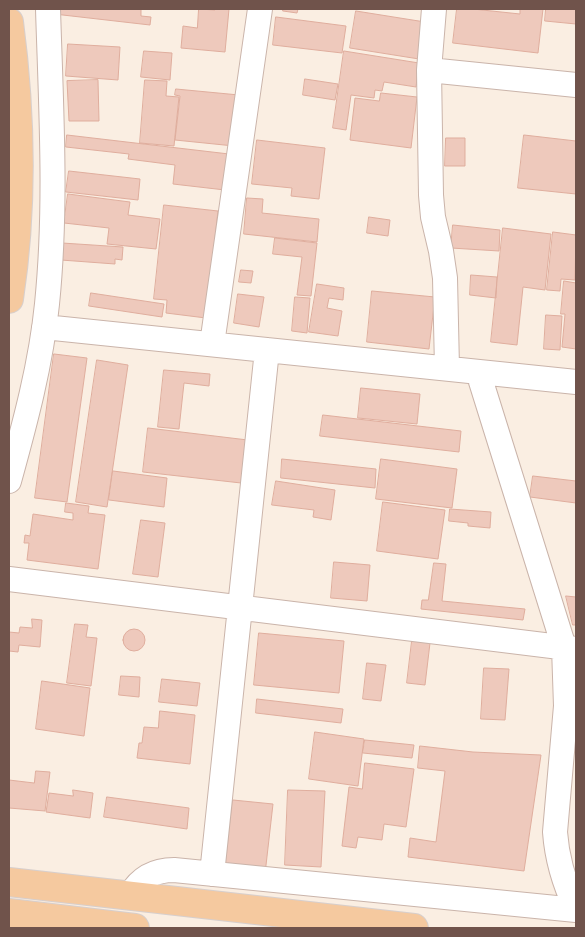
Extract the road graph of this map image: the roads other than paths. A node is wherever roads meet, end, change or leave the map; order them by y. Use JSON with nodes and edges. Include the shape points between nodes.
{"nodes":[{"id":1,"x":48,"y":9,"type":"edge"},
{"id":2,"x":260,"y":9,"type":"edge"},
{"id":3,"x":434,"y":9,"type":"edge"},
{"id":4,"x":9,"y":22,"type":"edge"},
{"id":5,"x":429,"y":70,"type":"junction"},
{"id":6,"x":576,"y":85,"type":"edge"},
{"id":7,"x":9,"y":299,"type":"edge"},
{"id":8,"x":44,"y":327,"type":"junction"},
{"id":9,"x":212,"y":344,"type":"junction"},
{"id":10,"x":267,"y":350,"type":"junction"},
{"id":11,"x":447,"y":368,"type":"junction"},
{"id":12,"x":478,"y":372,"type":"junction"},
{"id":13,"x":576,"y":382,"type":"edge"},
{"id":14,"x":9,"y":481,"type":"edge"},
{"id":15,"x":9,"y":579,"type":"edge"},
{"id":16,"x":240,"y":608,"type":"junction"},
{"id":17,"x":570,"y":648,"type":"edge"},
{"id":18,"x":212,"y":874,"type":"junction"},
{"id":19,"x":9,"y":882,"type":"edge"},
{"id":20,"x":130,"y":895,"type":"junction"},
{"id":21,"x":576,"y":909,"type":"edge"},
{"id":22,"x":9,"y":913,"type":"edge"},
{"id":23,"x":135,"y":928,"type":"edge"},
{"id":24,"x":414,"y":928,"type":"edge"}],
"edges":[{"from":1,"to":8,"type":"street","via":[[51,227]]},
{"from":2,"to":9,"type":"street"},
{"from":3,"to":5,"type":"street"},
{"from":4,"to":7,"type":"main road","via":[[19,181]]},
{"from":5,"to":6,"type":"street"},
{"from":5,"to":11,"type":"street","via":[[431,206],[444,265]]},
{"from":8,"to":9,"type":"street"},
{"from":8,"to":14,"type":"street","via":[[28,410]]},
{"from":9,"to":10,"type":"street"},
{"from":10,"to":11,"type":"street"},
{"from":10,"to":16,"type":"street"},
{"from":11,"to":12,"type":"street"},
{"from":12,"to":13,"type":"street"},
{"from":12,"to":17,"type":"street"},
{"from":15,"to":16,"type":"street"},
{"from":16,"to":17,"type":"street"},
{"from":16,"to":18,"type":"street"},
{"from":17,"to":21,"type":"street","via":[[555,832],[561,872]]},
{"from":18,"to":20,"type":"street","via":[[174,870],[156,872],[141,880]]},
{"from":18,"to":21,"type":"street"},
{"from":19,"to":20,"type":"main road"},
{"from":20,"to":24,"type":"main road"},
{"from":22,"to":23,"type":"main road"}]}
